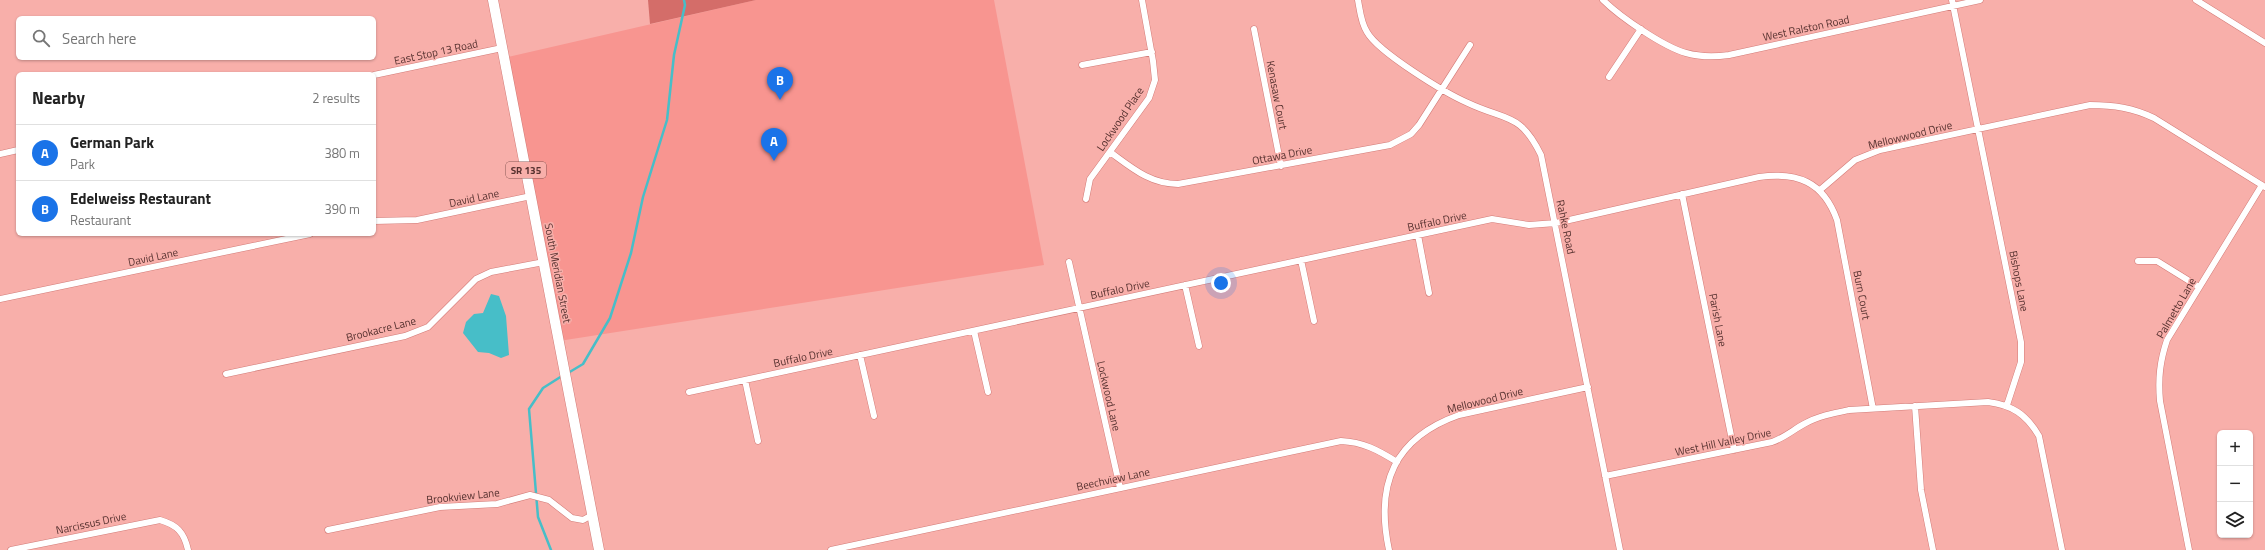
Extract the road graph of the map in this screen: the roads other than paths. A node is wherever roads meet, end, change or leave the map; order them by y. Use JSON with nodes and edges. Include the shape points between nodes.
{"nodes":[{"id":1,"x":493,"y":0,"type":"edge"},
{"id":2,"x":1142,"y":0,"type":"edge"},
{"id":3,"x":1358,"y":0,"type":"edge"},
{"id":4,"x":1603,"y":0,"type":"edge"},
{"id":5,"x":1980,"y":0,"type":"edge"},
{"id":6,"x":2196,"y":0,"type":"edge"},
{"id":7,"x":1952,"y":3,"type":"edge"},
{"id":8,"x":1254,"y":29,"type":"dead end"},
{"id":9,"x":1641,"y":29,"type":"junction"},
{"id":10,"x":2265,"y":43,"type":"edge"},
{"id":11,"x":1470,"y":45,"type":"dead end"},
{"id":12,"x":502,"y":48,"type":"junction"},
{"id":13,"x":1152,"y":52,"type":"junction"},
{"id":14,"x":1082,"y":65,"type":"dead end"},
{"id":15,"x":376,"y":75,"type":"edge"},
{"id":16,"x":1609,"y":77,"type":"dead end"},
{"id":17,"x":1442,"y":90,"type":"junction"},
{"id":18,"x":1978,"y":129,"type":"junction"},
{"id":19,"x":16,"y":150,"type":"edge"},
{"id":20,"x":1110,"y":152,"type":"junction"},
{"id":21,"x":0,"y":154,"type":"edge"},
{"id":22,"x":1281,"y":166,"type":"junction"},
{"id":23,"x":2264,"y":186,"type":"edge"},
{"id":24,"x":1820,"y":190,"type":"junction"},
{"id":25,"x":1682,"y":194,"type":"junction"},
{"id":26,"x":531,"y":196,"type":"junction"},
{"id":27,"x":1086,"y":198,"type":"dead end"},
{"id":28,"x":376,"y":221,"type":"edge"},
{"id":29,"x":1556,"y":222,"type":"junction"},
{"id":30,"x":1418,"y":235,"type":"junction"},
{"id":31,"x":300,"y":236,"type":"edge"},
{"id":32,"x":1301,"y":260,"type":"junction"},
{"id":33,"x":2138,"y":261,"type":"dead end"},
{"id":34,"x":544,"y":262,"type":"junction"},
{"id":35,"x":1069,"y":262,"type":"dead end"},
{"id":36,"x":1185,"y":285,"type":"junction"},
{"id":37,"x":2199,"y":287,"type":"junction"},
{"id":38,"x":1429,"y":293,"type":"dead end"},
{"id":39,"x":0,"y":299,"type":"edge"},
{"id":40,"x":1080,"y":308,"type":"junction"},
{"id":41,"x":1314,"y":321,"type":"dead end"},
{"id":42,"x":974,"y":331,"type":"junction"},
{"id":43,"x":1199,"y":346,"type":"dead end"},
{"id":44,"x":860,"y":355,"type":"junction"},
{"id":45,"x":226,"y":374,"type":"dead end"},
{"id":46,"x":745,"y":380,"type":"junction"},
{"id":47,"x":1588,"y":387,"type":"junction"},
{"id":48,"x":689,"y":392,"type":"dead end"},
{"id":49,"x":988,"y":392,"type":"dead end"},
{"id":50,"x":2007,"y":405,"type":"junction"},
{"id":51,"x":1915,"y":406,"type":"junction"},
{"id":52,"x":1873,"y":409,"type":"junction"},
{"id":53,"x":874,"y":416,"type":"dead end"},
{"id":54,"x":758,"y":441,"type":"dead end"},
{"id":55,"x":1734,"y":450,"type":"junction"},
{"id":56,"x":1397,"y":462,"type":"junction"},
{"id":57,"x":1605,"y":476,"type":"junction"},
{"id":58,"x":1120,"y":488,"type":"junction"},
{"id":59,"x":592,"y":516,"type":"junction"},
{"id":60,"x":328,"y":530,"type":"dead end"},
{"id":61,"x":11,"y":550,"type":"edge"},
{"id":62,"x":188,"y":550,"type":"edge"},
{"id":63,"x":599,"y":550,"type":"edge"},
{"id":64,"x":830,"y":550,"type":"edge"},
{"id":65,"x":1389,"y":550,"type":"edge"},
{"id":66,"x":1620,"y":550,"type":"edge"},
{"id":67,"x":1933,"y":550,"type":"edge"},
{"id":68,"x":2062,"y":550,"type":"edge"},
{"id":69,"x":2189,"y":550,"type":"edge"}],
"edges":[{"from":1,"to":12,"type":"main road","name":"South Meridian Street","number":"SR 135"},
{"from":2,"to":13,"type":"street","name":"Lockwood Place"},
{"from":3,"to":17,"type":"street","name":"Rahke Road","via":[[1367,33],[1380,48]]},
{"from":4,"to":9,"type":"street","name":"West Ralston Road"},
{"from":5,"to":7,"type":"street","name":"West Ralston Road"},
{"from":6,"to":10,"type":"street"},
{"from":7,"to":9,"type":"street","name":"West Ralston Road","via":[[1714,57],[1683,52]]},
{"from":7,"to":18,"type":"street","name":"Bishops Lane"},
{"from":8,"to":22,"type":"street","name":"Kenasaw Court"},
{"from":9,"to":16,"type":"street"},
{"from":11,"to":17,"type":"street","name":"Ottawa Drive"},
{"from":12,"to":15,"type":"street","name":"East Stop 13 Road"},
{"from":12,"to":26,"type":"main road","name":"South Meridian Street","number":"SR 135"},
{"from":13,"to":14,"type":"street"},
{"from":13,"to":20,"type":"street","name":"Lockwood Place","via":[[1155,80],[1149,98]]},
{"from":17,"to":22,"type":"street","name":"Ottawa Drive","via":[[1419,125],[1401,141]]},
{"from":17,"to":29,"type":"street","name":"Rahke Road","via":[[1468,104],[1514,120],[1531,135],[1541,155]]},
{"from":18,"to":23,"type":"street","name":"Mellowwood Drive","via":[[2090,105],[2125,107],[2154,118]]},
{"from":18,"to":24,"type":"street","name":"Mellowwood Drive","via":[[1880,150],[1855,160]]},
{"from":18,"to":50,"type":"street","name":"Bishops Lane","via":[[2021,342],[2021,362]]},
{"from":19,"to":21,"type":"street"},
{"from":20,"to":22,"type":"street","name":"Ottawa Drive","via":[[1142,176],[1163,184],[1178,184]]},
{"from":20,"to":27,"type":"street","name":"Lockwood Place","via":[[1090,179]]},
{"from":23,"to":37,"type":"street","name":"Palmetto Lane"},
{"from":24,"to":25,"type":"street","via":[[1802,179],[1780,174]]},
{"from":24,"to":52,"type":"street","name":"Burn Court","via":[[1832,206],[1837,220]]},
{"from":25,"to":29,"type":"street"},
{"from":25,"to":55,"type":"street","name":"Parish Lane"},
{"from":26,"to":28,"type":"street","name":"David Lane","via":[[417,220]]},
{"from":26,"to":34,"type":"main road","name":"South Meridian Street","number":"SR 135"},
{"from":29,"to":30,"type":"street","name":"Buffalo Drive","via":[[1529,225],[1492,219]]},
{"from":29,"to":47,"type":"street","name":"Rahke Road"},
{"from":30,"to":32,"type":"street","name":"Buffalo Drive"},
{"from":30,"to":38,"type":"street"},
{"from":31,"to":39,"type":"street","name":"David Lane"},
{"from":32,"to":36,"type":"street","name":"Buffalo Drive"},
{"from":32,"to":41,"type":"street"},
{"from":33,"to":37,"type":"street","via":[[2157,261]]},
{"from":34,"to":45,"type":"street","name":"Brookacre Lane","via":[[491,272],[476,279],[428,328],[405,336]]},
{"from":34,"to":59,"type":"main road","name":"South Meridian Street","number":"SR 135"},
{"from":35,"to":40,"type":"street","name":"Lockwood Lane"},
{"from":36,"to":40,"type":"street","name":"Buffalo Drive"},
{"from":36,"to":43,"type":"street"},
{"from":37,"to":69,"type":"street","name":"Palmetto Lane","via":[[2167,340],[2158,378],[2160,401]]},
{"from":40,"to":42,"type":"street","name":"Buffalo Drive"},
{"from":40,"to":58,"type":"street","name":"Lockwood Lane"},
{"from":42,"to":44,"type":"street","name":"Buffalo Drive"},
{"from":42,"to":49,"type":"street"},
{"from":44,"to":46,"type":"street","name":"Buffalo Drive"},
{"from":44,"to":53,"type":"street"},
{"from":46,"to":48,"type":"street","name":"Buffalo Drive"},
{"from":46,"to":54,"type":"street"},
{"from":47,"to":56,"type":"street","name":"Mellowood Drive","via":[[1445,420],[1419,436]]},
{"from":47,"to":57,"type":"street","name":"Rahke Road"},
{"from":50,"to":51,"type":"street","name":"West Hill Valley Drive","via":[[1988,402]]},
{"from":50,"to":68,"type":"street","via":[[2031,422],[2039,436]]},
{"from":51,"to":52,"type":"street","name":"West Hill Valley Drive"},
{"from":51,"to":67,"type":"street","via":[[1921,490]]},
{"from":52,"to":55,"type":"street","name":"West Hill Valley Drive","via":[[1830,414],[1805,424],[1784,438]]},
{"from":55,"to":57,"type":"street","name":"West Hill Valley Drive"},
{"from":56,"to":58,"type":"street","name":"Beechview Lane","via":[[1372,447],[1353,441],[1341,441]]},
{"from":56,"to":65,"type":"street","name":"Mellowood Drive","via":[[1387,484],[1383,505]]},
{"from":57,"to":66,"type":"street","name":"Rahke Road"},
{"from":58,"to":64,"type":"street","name":"Beechview Lane"},
{"from":59,"to":60,"type":"street","name":"Brookview Lane","via":[[583,520],[572,518],[552,502],[530,495],[498,504],[440,507]]},
{"from":59,"to":63,"type":"main road","name":"South Meridian Street","number":"SR 135"},
{"from":61,"to":62,"type":"street","name":"Narcissus Drive","via":[[160,520],[175,525],[183,533]]}]}
